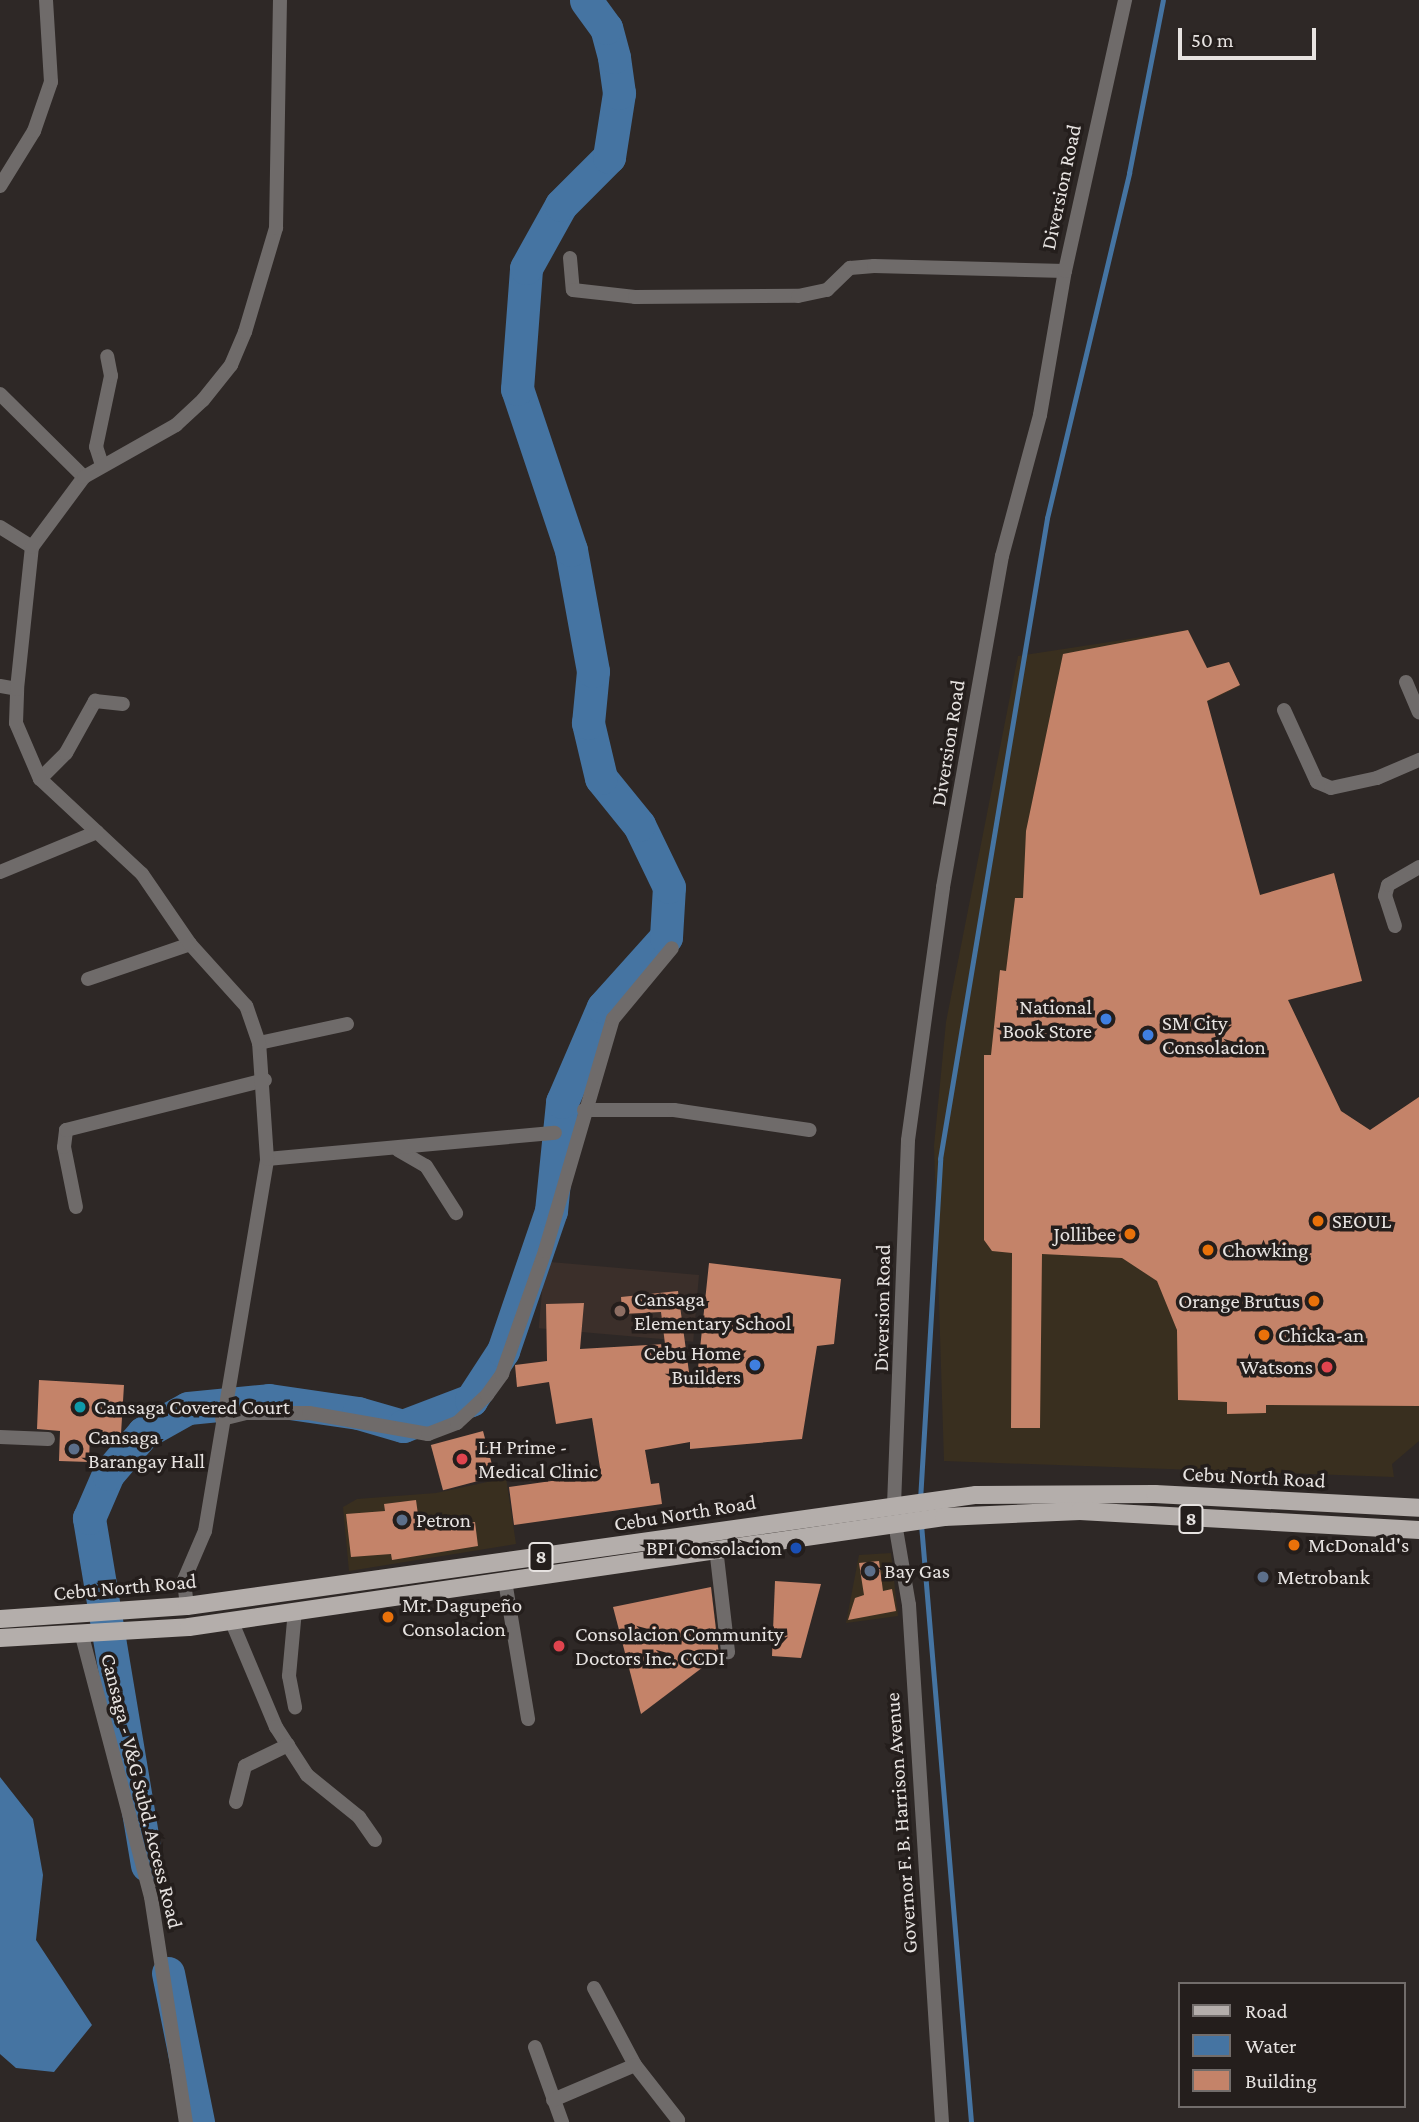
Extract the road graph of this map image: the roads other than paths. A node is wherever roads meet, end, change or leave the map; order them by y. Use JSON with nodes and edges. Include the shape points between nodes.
{"nodes":[{"id":1,"x":46,"y":0,"type":"edge"},
{"id":2,"x":280,"y":0,"type":"edge"},
{"id":3,"x":1125,"y":0,"type":"edge"},
{"id":4,"x":0,"y":187,"type":"edge"},
{"id":5,"x":570,"y":258,"type":"dead end"},
{"id":6,"x":1065,"y":271,"type":"junction"},
{"id":7,"x":107,"y":356,"type":"dead end"},
{"id":8,"x":0,"y":394,"type":"edge"},
{"id":9,"x":103,"y":465,"type":"junction"},
{"id":10,"x":84,"y":477,"type":"junction"},
{"id":11,"x":0,"y":527,"type":"edge"},
{"id":12,"x":32,"y":547,"type":"junction"},
{"id":13,"x":1406,"y":682,"type":"dead end"},
{"id":14,"x":0,"y":686,"type":"edge"},
{"id":15,"x":17,"y":689,"type":"junction"},
{"id":16,"x":123,"y":704,"type":"dead end"},
{"id":17,"x":1284,"y":710,"type":"dead end"},
{"id":18,"x":1419,"y":712,"type":"edge"},
{"id":19,"x":1419,"y":760,"type":"edge"},
{"id":20,"x":40,"y":779,"type":"junction"},
{"id":21,"x":97,"y":832,"type":"junction"},
{"id":22,"x":1419,"y":867,"type":"edge"},
{"id":23,"x":0,"y":872,"type":"edge"},
{"id":24,"x":1395,"y":926,"type":"dead end"},
{"id":25,"x":190,"y":944,"type":"junction"},
{"id":26,"x":671,"y":948,"type":"dead end"},
{"id":27,"x":88,"y":979,"type":"dead end"},
{"id":28,"x":346,"y":1024,"type":"dead end"},
{"id":29,"x":259,"y":1043,"type":"junction"},
{"id":30,"x":265,"y":1080,"type":"junction"},
{"id":31,"x":584,"y":1110,"type":"junction"},
{"id":32,"x":810,"y":1130,"type":"dead end"},
{"id":33,"x":555,"y":1133,"type":"dead end"},
{"id":34,"x":397,"y":1150,"type":"junction"},
{"id":35,"x":267,"y":1159,"type":"junction"},
{"id":36,"x":76,"y":1206,"type":"dead end"},
{"id":37,"x":456,"y":1213,"type":"dead end"},
{"id":38,"x":223,"y":1415,"type":"junction"},
{"id":39,"x":0,"y":1437,"type":"edge"},
{"id":40,"x":48,"y":1439,"type":"dead end"},
{"id":41,"x":1379,"y":1506,"type":"junction"},
{"id":42,"x":1419,"y":1508,"type":"edge"},
{"id":43,"x":901,"y":1513,"type":"junction"},
{"id":44,"x":1378,"y":1529,"type":"junction"},
{"id":45,"x":1419,"y":1530,"type":"edge"},
{"id":46,"x":716,"y":1548,"type":"junction"},
{"id":47,"x":505,"y":1581,"type":"junction"},
{"id":48,"x":187,"y":1606,"type":"junction"},
{"id":49,"x":295,"y":1610,"type":"junction"},
{"id":50,"x":0,"y":1619,"type":"edge"},
{"id":51,"x":232,"y":1620,"type":"junction"},
{"id":52,"x":84,"y":1636,"type":"junction"},
{"id":53,"x":0,"y":1638,"type":"edge"},
{"id":54,"x":728,"y":1652,"type":"dead end"},
{"id":55,"x":295,"y":1707,"type":"dead end"},
{"id":56,"x":528,"y":1719,"type":"dead end"},
{"id":57,"x":288,"y":1745,"type":"junction"},
{"id":58,"x":236,"y":1802,"type":"dead end"},
{"id":59,"x":375,"y":1840,"type":"dead end"},
{"id":60,"x":594,"y":1988,"type":"dead end"},
{"id":61,"x":535,"y":2047,"type":"dead end"},
{"id":62,"x":635,"y":2065,"type":"junction"},
{"id":63,"x":553,"y":2100,"type":"junction"},
{"id":64,"x":678,"y":2120,"type":"dead end"},
{"id":65,"x":186,"y":2122,"type":"edge"},
{"id":66,"x":562,"y":2122,"type":"edge"},
{"id":67,"x":942,"y":2122,"type":"edge"}],
"edges":[{"from":1,"to":4,"type":"street","via":[[51,82],[34,131]]},
{"from":2,"to":9,"type":"street","via":[[276,228],[245,332],[231,365],[203,400],[176,425]]},
{"from":3,"to":6,"type":"street","name":"Diversion Road"},
{"from":5,"to":6,"type":"street","via":[[573,290],[635,297],[798,296],[827,290],[850,268],[874,266]]},
{"from":6,"to":43,"type":"street","name":"Diversion Road","via":[[1040,415],[1002,556],[943,887],[908,1140]]},
{"from":7,"to":9,"type":"street","via":[[111,376],[96,447]]},
{"from":8,"to":10,"type":"street"},
{"from":9,"to":10,"type":"street"},
{"from":10,"to":12,"type":"street"},
{"from":11,"to":12,"type":"street"},
{"from":12,"to":15,"type":"street"},
{"from":13,"to":18,"type":"street"},
{"from":14,"to":15,"type":"street"},
{"from":15,"to":20,"type":"street","via":[[16,723]]},
{"from":16,"to":20,"type":"street","via":[[95,701],[66,753]]},
{"from":17,"to":19,"type":"street","via":[[1317,782],[1331,788],[1377,778]]},
{"from":20,"to":21,"type":"street"},
{"from":21,"to":23,"type":"street"},
{"from":21,"to":25,"type":"street","via":[[142,874]]},
{"from":22,"to":24,"type":"street","via":[[1388,885],[1385,896]]},
{"from":25,"to":27,"type":"street"},
{"from":25,"to":29,"type":"street","via":[[246,1006]]},
{"from":26,"to":31,"type":"street","via":[[613,1019]]},
{"from":28,"to":29,"type":"street"},
{"from":29,"to":30,"type":"street"},
{"from":30,"to":35,"type":"street"},
{"from":30,"to":36,"type":"street","via":[[66,1130],[64,1147]]},
{"from":31,"to":32,"type":"street","via":[[674,1110]]},
{"from":31,"to":38,"type":"street","via":[[545,1251],[502,1374],[457,1423],[428,1434],[309,1413]]},
{"from":33,"to":34,"type":"street"},
{"from":34,"to":35,"type":"street"},
{"from":34,"to":37,"type":"street","via":[[426,1166]]},
{"from":35,"to":38,"type":"street"},
{"from":38,"to":48,"type":"street","via":[[205,1531],[184,1580]]},
{"from":39,"to":40,"type":"street"},
{"from":41,"to":42,"type":"main road","name":"Cebu North Road","number":"8"},
{"from":41,"to":43,"type":"main road","name":"Cebu North Road","number":"8","via":[[1155,1494],[943,1498]]},
{"from":41,"to":44,"type":"main road"},
{"from":43,"to":44,"type":"main road","name":"Cebu North Road","number":"8","via":[[944,1517],[1080,1511]]},
{"from":43,"to":46,"type":"main road","name":"Cebu North Road","number":"8"},
{"from":43,"to":48,"type":"main road","name":"Cebu North Road","number":"8"},
{"from":43,"to":67,"type":"street","name":"Governor F. B. Harrison Avenue"},
{"from":44,"to":45,"type":"main road","name":"Cebu North Road","number":"8"},
{"from":46,"to":47,"type":"main road","name":"Cebu North Road","number":"8"},
{"from":46,"to":54,"type":"street"},
{"from":47,"to":49,"type":"main road","name":"Cebu North Road","number":"8"},
{"from":47,"to":56,"type":"street"},
{"from":48,"to":50,"type":"main road","name":"Cebu North Road","number":"8"},
{"from":49,"to":51,"type":"main road","name":"Cebu North Road","number":"8"},
{"from":49,"to":55,"type":"street","via":[[289,1676]]},
{"from":51,"to":52,"type":"main road","name":"Cebu North Road","number":"8"},
{"from":51,"to":57,"type":"street"},
{"from":52,"to":53,"type":"main road","name":"Cebu North Road","number":"8"},
{"from":52,"to":65,"type":"street","name":"Cansaga - V&G Subd. Access Road","via":[[151,1897]]},
{"from":57,"to":58,"type":"street","via":[[245,1766]]},
{"from":57,"to":59,"type":"street","via":[[307,1775],[359,1817]]},
{"from":60,"to":62,"type":"street"},
{"from":61,"to":63,"type":"street"},
{"from":62,"to":63,"type":"street"},
{"from":62,"to":64,"type":"street"},
{"from":63,"to":66,"type":"street"}]}
